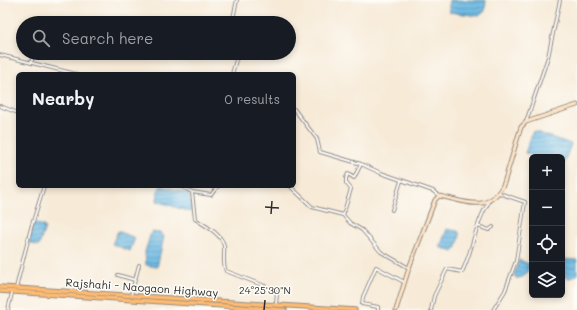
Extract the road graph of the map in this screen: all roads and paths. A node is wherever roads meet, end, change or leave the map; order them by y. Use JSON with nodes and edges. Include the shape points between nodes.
{"nodes":[{"id":1,"x":237,"y":0,"type":"edge"},
{"id":2,"x":560,"y":0,"type":"edge"},
{"id":3,"x":234,"y":16,"type":"edge"},
{"id":4,"x":0,"y":55,"type":"edge"},
{"id":5,"x":16,"y":59,"type":"edge"},
{"id":6,"x":19,"y":60,"type":"edge"},
{"id":7,"x":32,"y":60,"type":"edge"},
{"id":8,"x":236,"y":60,"type":"edge"},
{"id":9,"x":31,"y":63,"type":"junction"},
{"id":10,"x":68,"y":72,"type":"edge"},
{"id":11,"x":233,"y":72,"type":"edge"},
{"id":12,"x":0,"y":106,"type":"edge"},
{"id":13,"x":577,"y":106,"type":"edge"},
{"id":14,"x":16,"y":112,"type":"edge"},
{"id":15,"x":296,"y":112,"type":"edge"},
{"id":16,"x":526,"y":122,"type":"junction"},
{"id":17,"x":361,"y":164,"type":"junction"},
{"id":18,"x":401,"y":181,"type":"junction"},
{"id":19,"x":43,"y":188,"type":"edge"},
{"id":20,"x":185,"y":188,"type":"edge"},
{"id":21,"x":216,"y":188,"type":"edge"},
{"id":22,"x":292,"y":188,"type":"edge"},
{"id":23,"x":192,"y":192,"type":"junction"},
{"id":24,"x":499,"y":193,"type":"junction"},
{"id":25,"x":439,"y":196,"type":"junction"},
{"id":26,"x":489,"y":202,"type":"junction"},
{"id":27,"x":392,"y":210,"type":"dead end"},
{"id":28,"x":343,"y":216,"type":"junction"},
{"id":29,"x":478,"y":226,"type":"junction"},
{"id":30,"x":493,"y":228,"type":"dead end"},
{"id":31,"x":139,"y":265,"type":"dead end"},
{"id":32,"x":409,"y":268,"type":"junction"},
{"id":33,"x":118,"y":275,"type":"dead end"},
{"id":34,"x":135,"y":280,"type":"junction"},
{"id":35,"x":404,"y":282,"type":"junction"},
{"id":36,"x":0,"y":287,"type":"edge"},
{"id":37,"x":16,"y":288,"type":"junction"},
{"id":38,"x":0,"y":291,"type":"edge"},
{"id":39,"x":39,"y":291,"type":"junction"},
{"id":40,"x":12,"y":292,"type":"junction"},
{"id":41,"x":131,"y":295,"type":"junction"},
{"id":42,"x":276,"y":305,"type":"junction"},
{"id":43,"x":8,"y":310,"type":"edge"},
{"id":44,"x":285,"y":310,"type":"edge"},
{"id":45,"x":355,"y":310,"type":"edge"},
{"id":46,"x":378,"y":310,"type":"edge"},
{"id":47,"x":396,"y":310,"type":"edge"},
{"id":48,"x":431,"y":310,"type":"edge"},
{"id":49,"x":493,"y":310,"type":"edge"}],
"edges":[{"from":1,"to":3,"type":"street"},
{"from":2,"to":16,"type":"street","via":[[548,57]]},
{"from":4,"to":5,"type":"street"},
{"from":6,"to":9,"type":"street"},
{"from":7,"to":9,"type":"street"},
{"from":8,"to":11,"type":"street"},
{"from":9,"to":10,"type":"street"},
{"from":12,"to":14,"type":"street"},
{"from":13,"to":16,"type":"main road"},
{"from":15,"to":17,"type":"street","via":[[317,139],[320,152]]},
{"from":16,"to":24,"type":"main road","via":[[521,127]]},
{"from":17,"to":18,"type":"street"},
{"from":17,"to":28,"type":"street","via":[[354,178],[348,174],[346,178],[346,183],[351,189]]},
{"from":18,"to":25,"type":"street","via":[[433,191]]},
{"from":18,"to":27,"type":"street"},
{"from":19,"to":37,"type":"street","via":[[30,228]]},
{"from":20,"to":23,"type":"street"},
{"from":21,"to":23,"type":"street","via":[[210,195]]},
{"from":22,"to":28,"type":"street","via":[[312,207]]},
{"from":23,"to":42,"type":"street","via":[[194,219],[210,229],[224,245],[226,270],[275,290]]},
{"from":24,"to":26,"type":"main road"},
{"from":24,"to":49,"type":"street","via":[[525,202],[516,261],[505,291]]},
{"from":25,"to":26,"type":"main road","via":[[472,204]]},
{"from":25,"to":32,"type":"main road","via":[[428,215]]},
{"from":26,"to":29,"type":"street"},
{"from":28,"to":32,"type":"street","via":[[362,230],[381,252]]},
{"from":29,"to":30,"type":"street","via":[[489,230]]},
{"from":29,"to":48,"type":"street","via":[[462,272],[447,269],[434,296]]},
{"from":31,"to":34,"type":"street"},
{"from":32,"to":35,"type":"main road"},
{"from":33,"to":34,"type":"street"},
{"from":34,"to":41,"type":"street"},
{"from":35,"to":46,"type":"street","via":[[376,267],[362,304],[378,307]]},
{"from":35,"to":47,"type":"main road"},
{"from":36,"to":37,"type":"main road","name":"Rajshahi - Naogaon Highway"},
{"from":37,"to":39,"type":"main road","name":"Rajshahi - Naogaon Highway"},
{"from":38,"to":40,"type":"main road","name":"Rajshahi - Naogaon Highway"},
{"from":39,"to":40,"type":"main road","name":"Rajshahi - Naogaon Highway"},
{"from":39,"to":41,"type":"main road","name":"Rajshahi - Naogaon Highway"},
{"from":39,"to":44,"type":"main road","name":"Rajshahi - Naogaon Highway"},
{"from":40,"to":43,"type":"street"},
{"from":41,"to":42,"type":"main road","name":"Rajshahi - Naogaon Highway"},
{"from":42,"to":45,"type":"main road","name":"Rajshahi - Naogaon Highway"}]}
